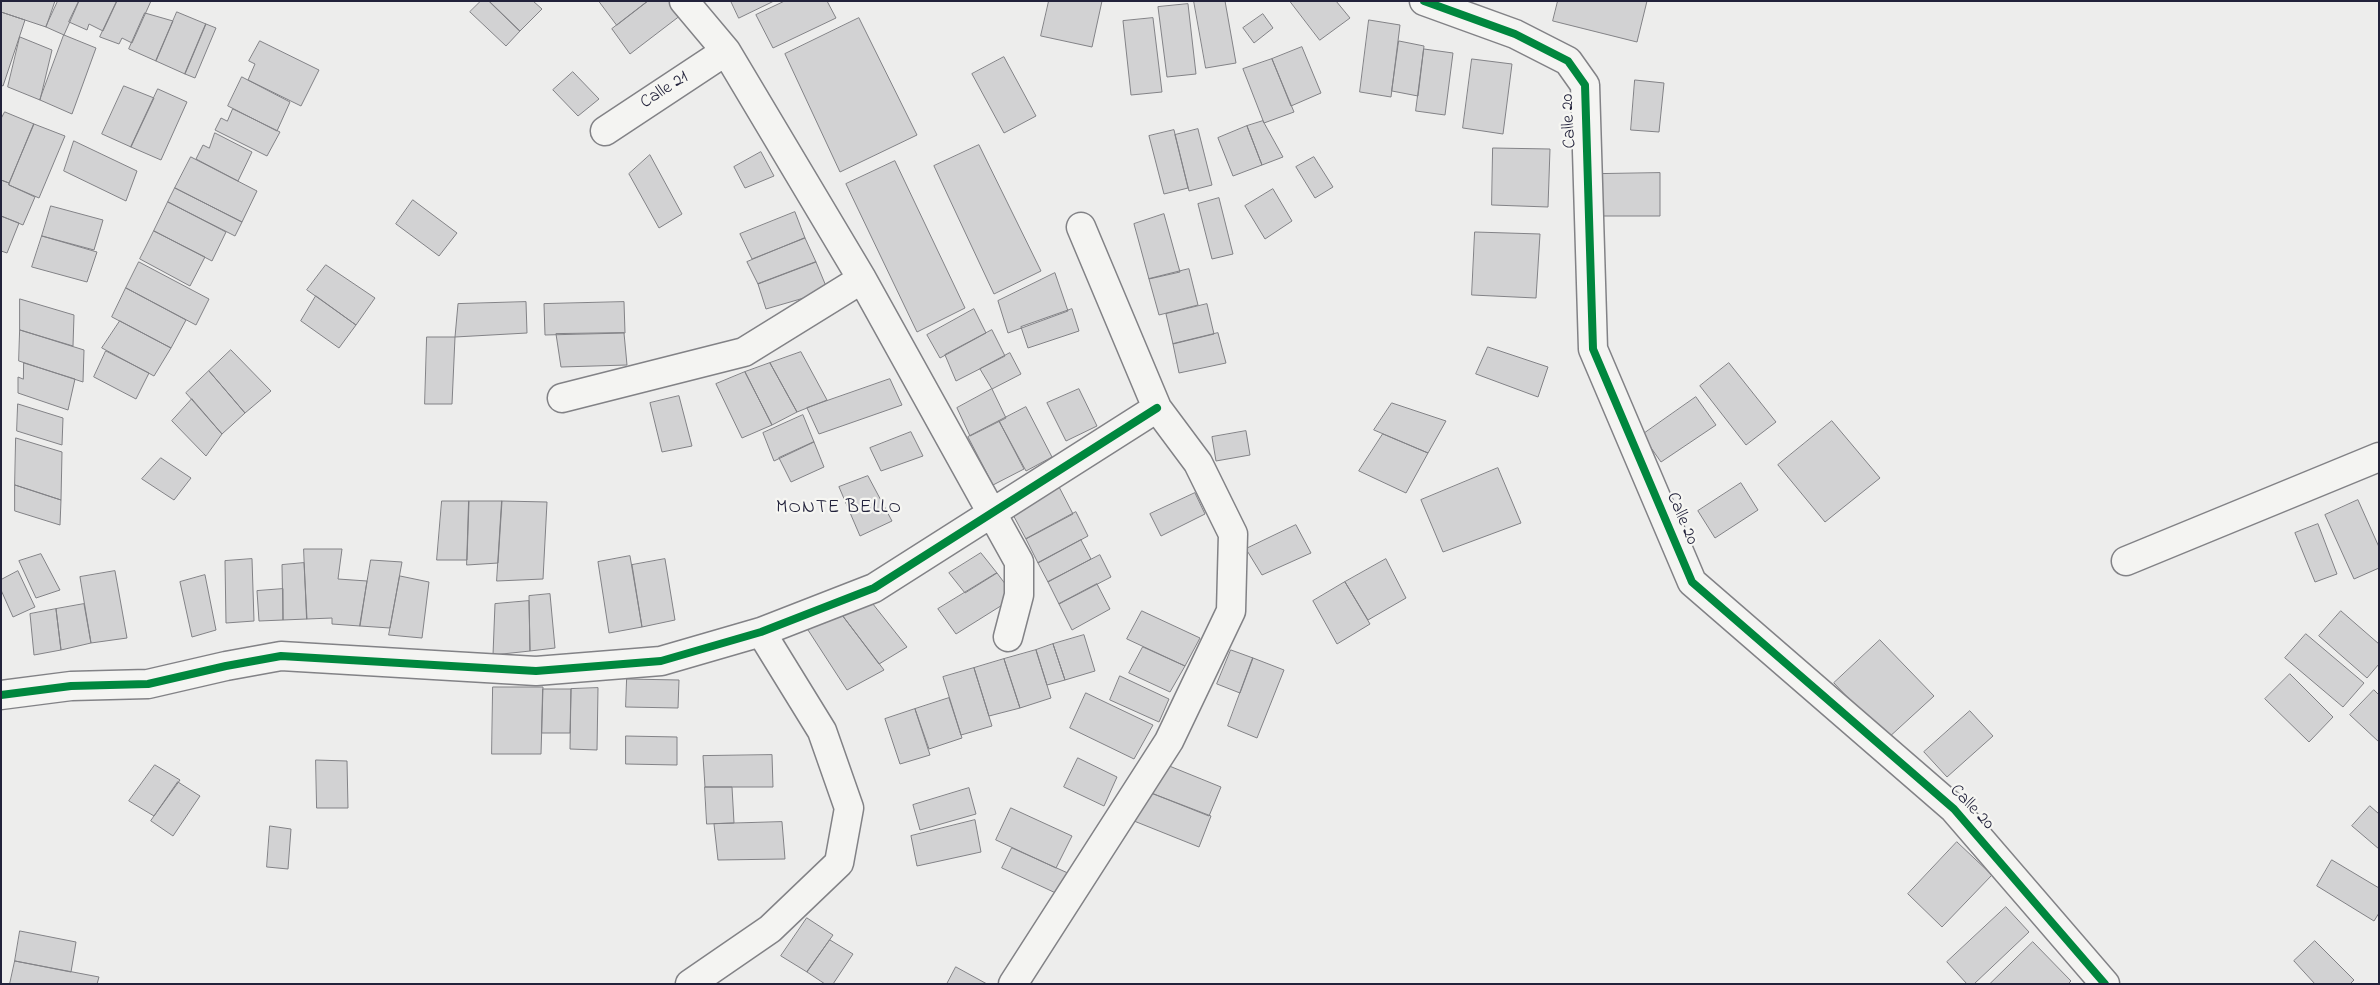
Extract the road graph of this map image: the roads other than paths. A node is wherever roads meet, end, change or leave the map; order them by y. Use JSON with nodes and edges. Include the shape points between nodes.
{"nodes":[{"id":1,"x":684,"y":1,"type":"edge"},
{"id":2,"x":1431,"y":2,"type":"edge"},
{"id":3,"x":726,"y":51,"type":"junction"},
{"id":4,"x":605,"y":131,"type":"dead end"},
{"id":5,"x":1080,"y":227,"type":"dead end"},
{"id":6,"x":862,"y":279,"type":"junction"},
{"id":7,"x":562,"y":398,"type":"dead end"},
{"id":8,"x":1157,"y":408,"type":"junction"},
{"id":9,"x":2379,"y":457,"type":"edge"},
{"id":10,"x":991,"y":512,"type":"junction"},
{"id":11,"x":2126,"y":561,"type":"dead end"},
{"id":12,"x":761,"y":632,"type":"junction"},
{"id":13,"x":1008,"y":637,"type":"dead end"},
{"id":14,"x":1,"y":696,"type":"edge"},
{"id":15,"x":1018,"y":981,"type":"edge"},
{"id":16,"x":690,"y":984,"type":"edge"},
{"id":17,"x":2104,"y":984,"type":"edge"}],
"edges":[{"from":1,"to":3,"type":"street"},
{"from":2,"to":17,"type":"street","name":"Calle 20","via":[[1515,34],[1568,62],[1584,85],[1593,349],[1692,582],[1954,809]]},
{"from":3,"to":4,"type":"street","name":"Calle 21"},
{"from":3,"to":6,"type":"street"},
{"from":5,"to":8,"type":"street"},
{"from":6,"to":7,"type":"street","via":[[744,352]]},
{"from":6,"to":10,"type":"street"},
{"from":8,"to":10,"type":"street"},
{"from":8,"to":15,"type":"street","via":[[1198,463],[1233,534],[1231,611],[1169,741]]},
{"from":9,"to":11,"type":"street"},
{"from":10,"to":12,"type":"street","via":[[874,588]]},
{"from":10,"to":13,"type":"street","via":[[1019,562],[1019,595]]},
{"from":12,"to":14,"type":"street","via":[[660,662],[536,671],[281,656],[148,684],[71,686]]},
{"from":12,"to":16,"type":"street","via":[[822,731],[849,808],[839,863],[770,929]]}]}
